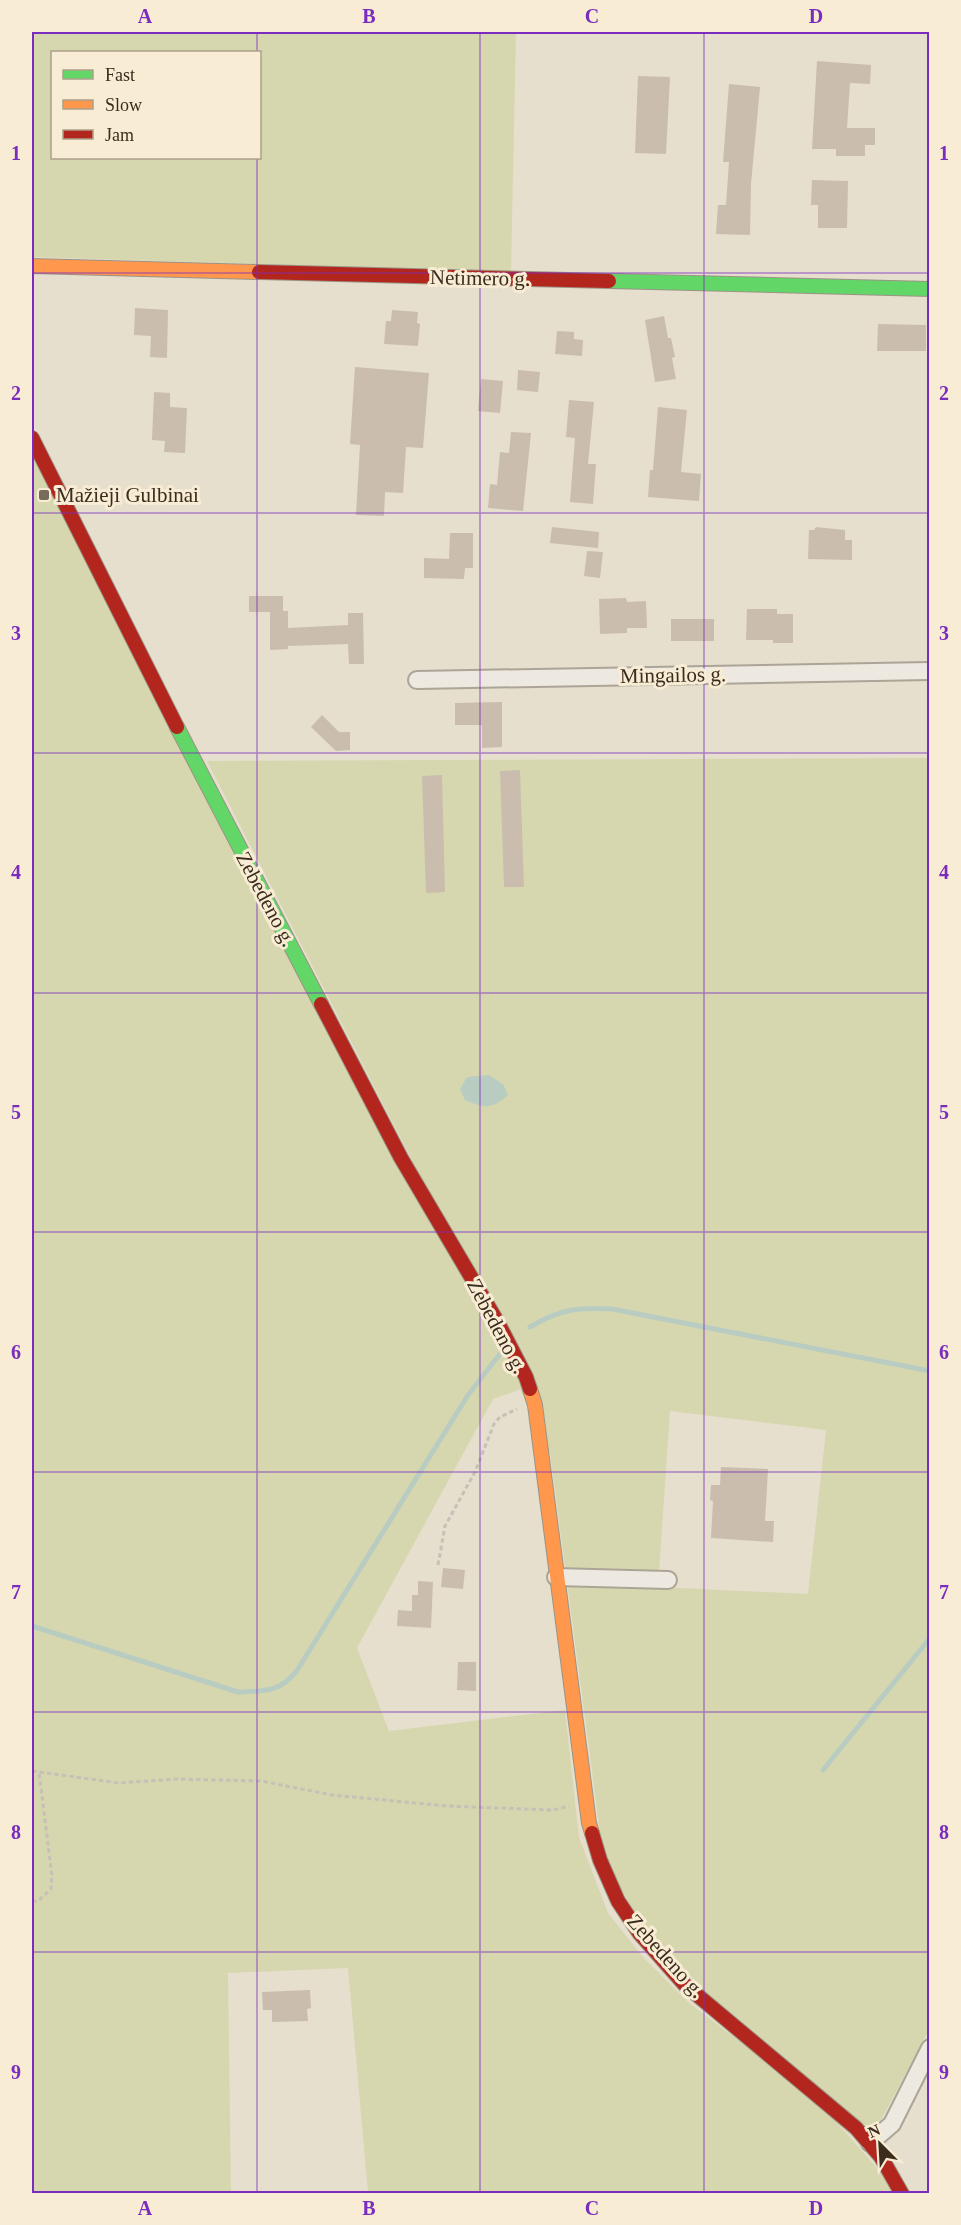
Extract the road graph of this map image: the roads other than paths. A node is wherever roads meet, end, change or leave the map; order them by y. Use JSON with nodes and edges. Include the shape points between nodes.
{"nodes":[{"id":1,"x":32,"y":266,"type":"edge"},
{"id":2,"x":930,"y":289,"type":"edge"},
{"id":3,"x":32,"y":438,"type":"edge"},
{"id":4,"x":930,"y":671,"type":"edge"},
{"id":5,"x":417,"y":680,"type":"dead end"},
{"id":6,"x":556,"y":1577,"type":"junction"},
{"id":7,"x":668,"y":1580,"type":"dead end"},
{"id":8,"x":930,"y":2048,"type":"edge"},
{"id":9,"x":870,"y":2143,"type":"junction"},
{"id":10,"x":902,"y":2193,"type":"edge"}],
"edges":[{"from":1,"to":2,"type":"street","name":"Netimero g."},
{"from":3,"to":6,"type":"street","name":"Zebedeno g.","via":[[178,729],[396,1147],[526,1377],[534,1405]]},
{"from":4,"to":5,"type":"street","name":"Mingailos g."},
{"from":6,"to":7,"type":"street"},
{"from":6,"to":9,"type":"street","name":"Zebedeno g.","via":[[589,1823],[618,1901],[640,1934],[684,1984],[835,2109]]},
{"from":8,"to":9,"type":"street","via":[[892,2124]]},
{"from":9,"to":10,"type":"street","name":"Zebedeno g."}]}
